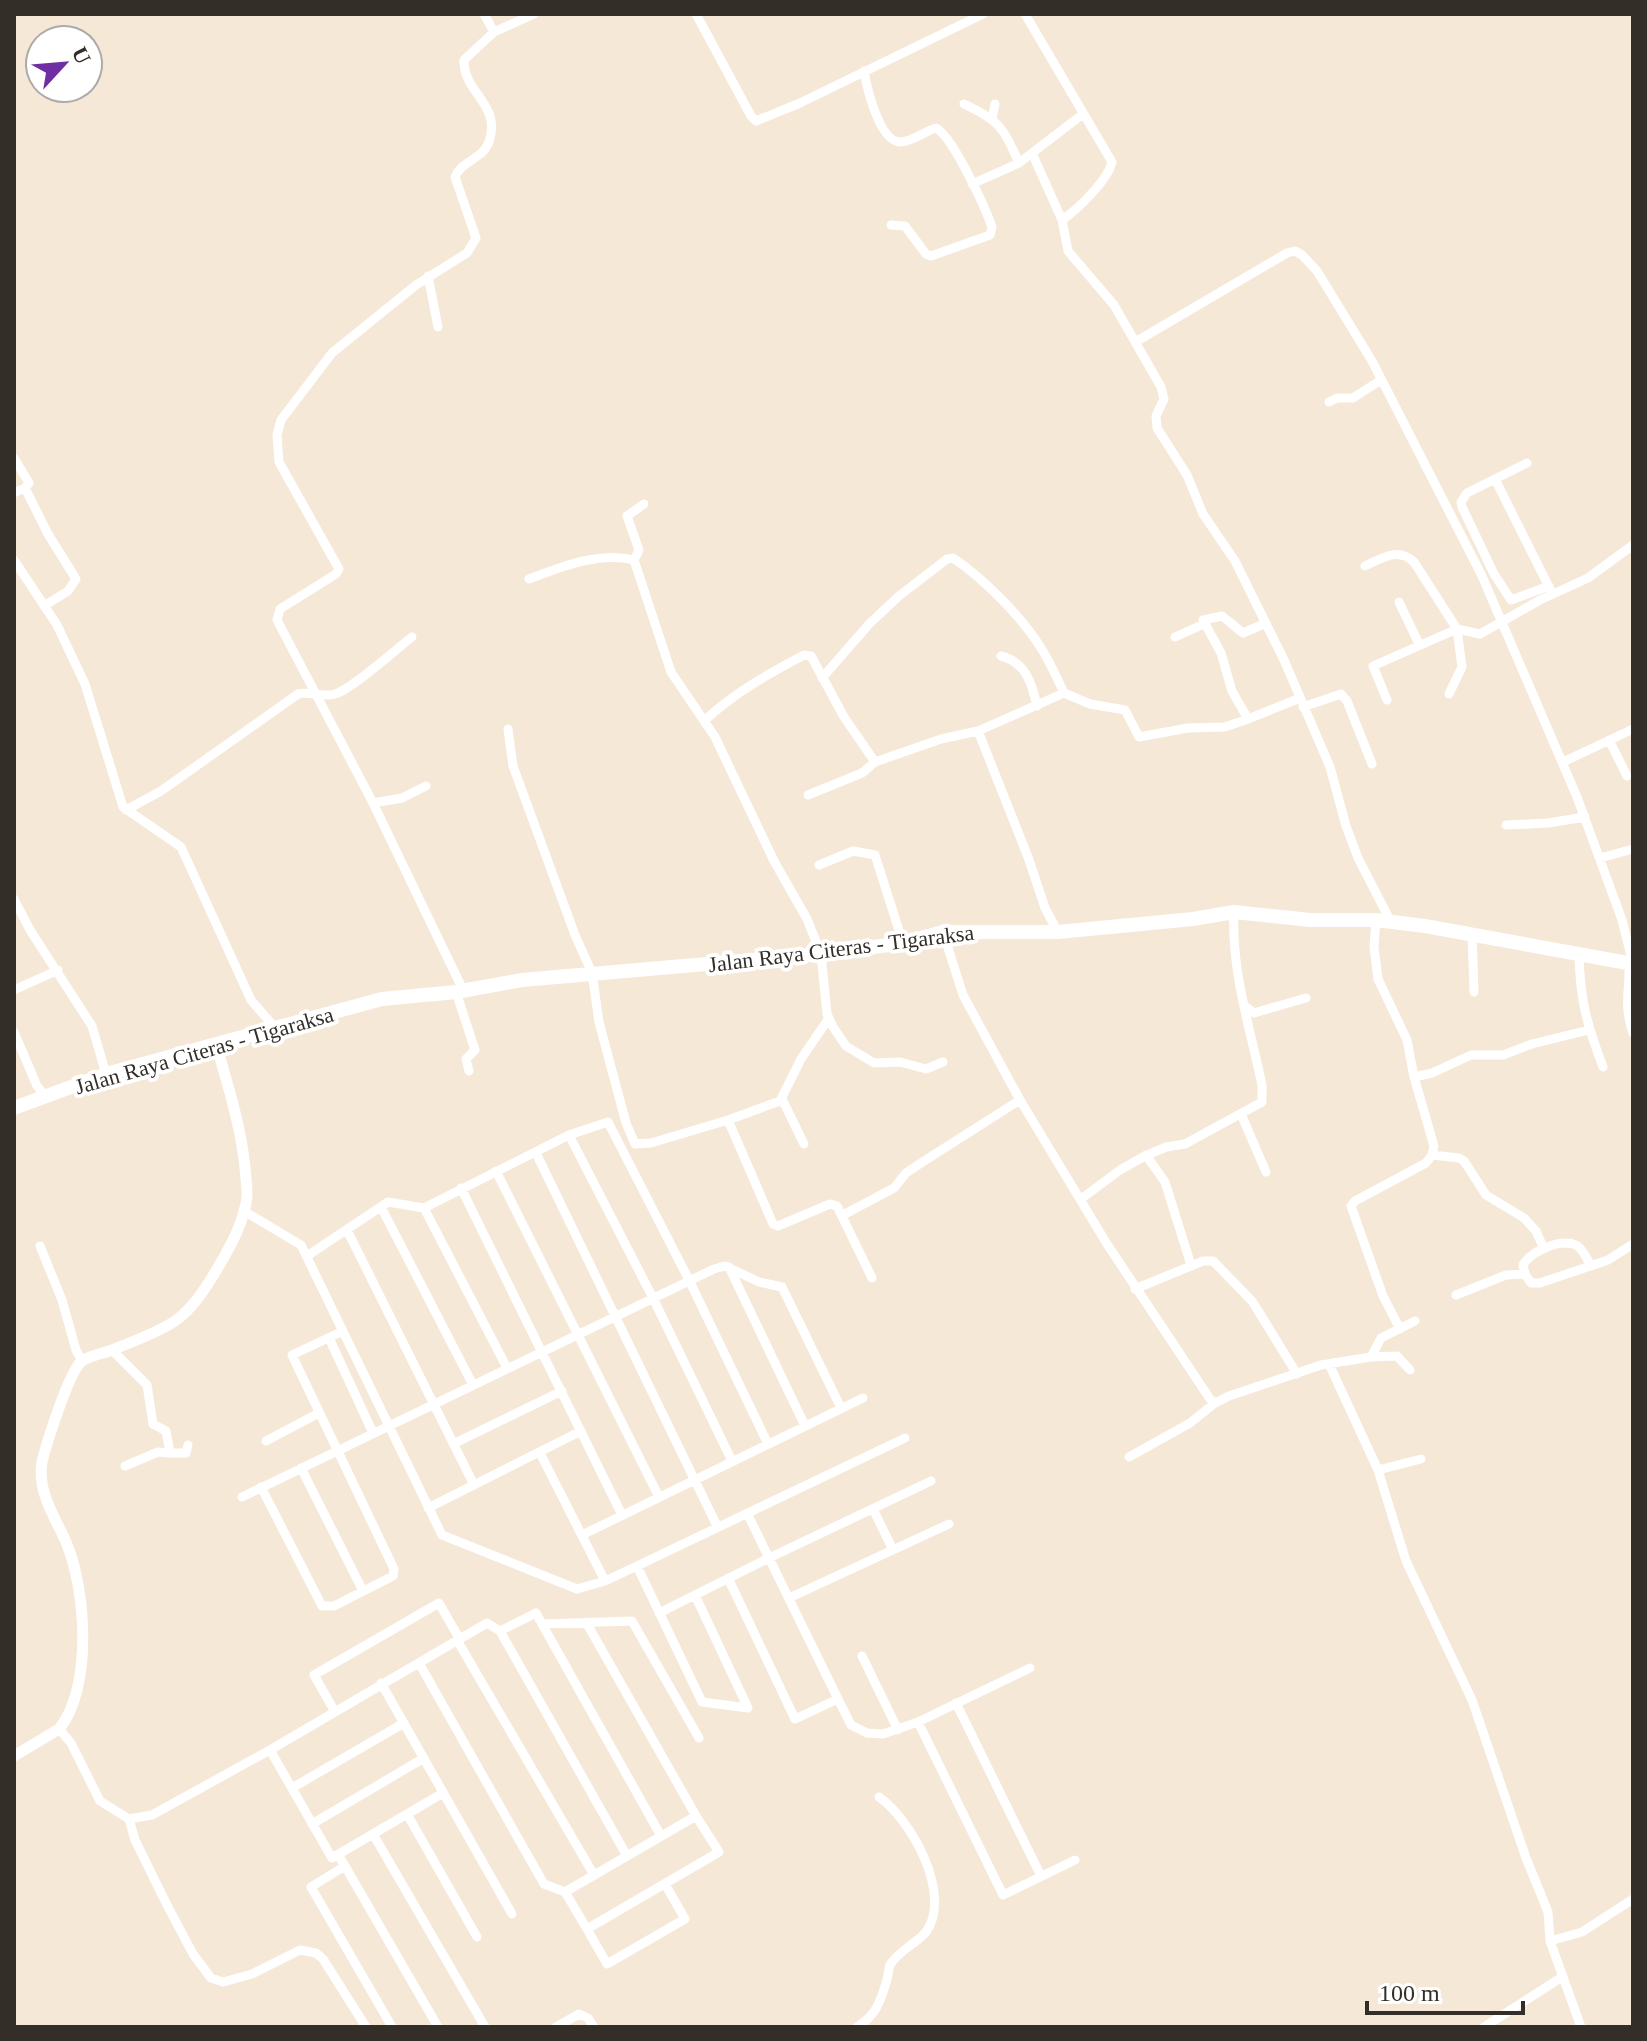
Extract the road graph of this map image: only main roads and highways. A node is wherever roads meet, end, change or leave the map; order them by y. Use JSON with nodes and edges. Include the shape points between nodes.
{"nodes":[{"id":1,"x":1631,"y":964,"type":"edge"},
{"id":2,"x":14,"y":1108,"type":"edge"}],
"edges":[{"from":1,"to":2,"type":"main road","name":"Jalan Raya Citeras - Tigaraksa","via":[[1383,921],[1234,912],[1058,932],[943,932],[821,954],[522,980],[382,999],[106,1074]]}]}
